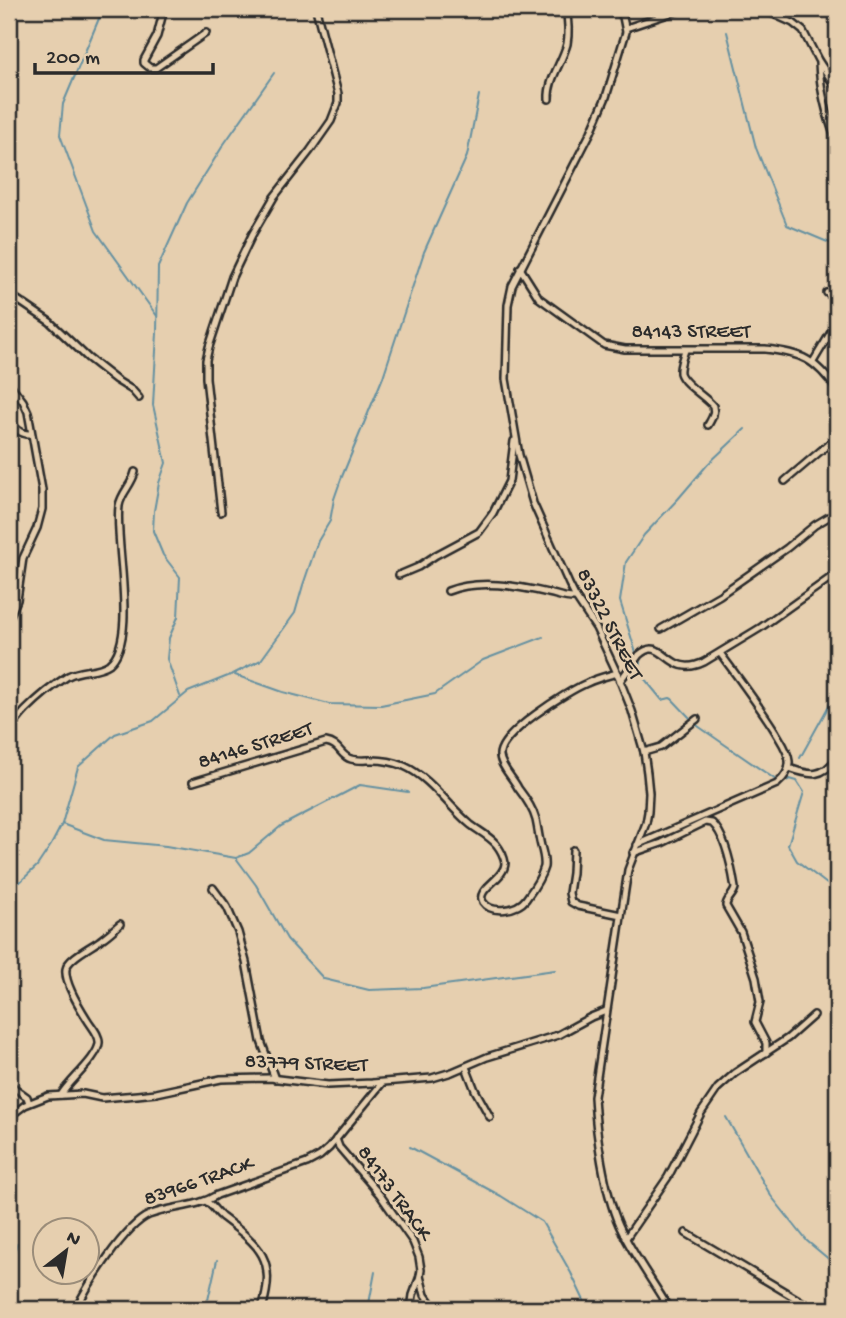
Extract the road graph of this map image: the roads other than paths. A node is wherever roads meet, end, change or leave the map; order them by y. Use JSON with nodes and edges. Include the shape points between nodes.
{"nodes":[{"id":1,"x":164,"y":9,"type":"edge"},
{"id":2,"x":316,"y":9,"type":"edge"},
{"id":3,"x":566,"y":9,"type":"edge"},
{"id":4,"x":617,"y":9,"type":"edge"},
{"id":5,"x":683,"y":9,"type":"edge"},
{"id":6,"x":762,"y":9,"type":"edge"},
{"id":7,"x":770,"y":10,"type":"edge"},
{"id":8,"x":626,"y":27,"type":"junction"},
{"id":9,"x":206,"y":33,"type":"dead end"},
{"id":10,"x":818,"y":60,"type":"junction"},
{"id":11,"x":837,"y":89,"type":"edge"},
{"id":12,"x":549,"y":99,"type":"dead end"},
{"id":13,"x":837,"y":143,"type":"edge"},
{"id":14,"x":520,"y":268,"type":"junction"},
{"id":15,"x":827,"y":293,"type":"dead end"},
{"id":16,"x":9,"y":294,"type":"edge"},
{"id":17,"x":837,"y":300,"type":"edge"},
{"id":18,"x":837,"y":322,"type":"edge"},
{"id":19,"x":685,"y":350,"type":"junction"},
{"id":20,"x":813,"y":362,"type":"junction"},
{"id":21,"x":9,"y":383,"type":"edge"},
{"id":22,"x":837,"y":390,"type":"edge"},
{"id":23,"x":139,"y":398,"type":"dead end"},
{"id":24,"x":9,"y":419,"type":"edge"},
{"id":25,"x":708,"y":425,"type":"dead end"},
{"id":26,"x":31,"y":433,"type":"junction"},
{"id":27,"x":514,"y":435,"type":"junction"},
{"id":28,"x":837,"y":437,"type":"edge"},
{"id":29,"x":135,"y":472,"type":"dead end"},
{"id":30,"x":785,"y":481,"type":"dead end"},
{"id":31,"x":221,"y":512,"type":"dead end"},
{"id":32,"x":837,"y":512,"type":"edge"},
{"id":33,"x":837,"y":573,"type":"edge"},
{"id":34,"x":399,"y":575,"type":"dead end"},
{"id":35,"x":448,"y":592,"type":"dead end"},
{"id":36,"x":576,"y":598,"type":"junction"},
{"id":37,"x":9,"y":618,"type":"edge"},
{"id":38,"x":661,"y":629,"type":"dead end"},
{"id":39,"x":720,"y":653,"type":"junction"},
{"id":40,"x":617,"y":673,"type":"junction"},
{"id":41,"x":620,"y":681,"type":"junction"},
{"id":42,"x":697,"y":719,"type":"dead end"},
{"id":43,"x":9,"y":730,"type":"edge"},
{"id":44,"x":644,"y":752,"type":"junction"},
{"id":45,"x":837,"y":758,"type":"edge"},
{"id":46,"x":789,"y":768,"type":"junction"},
{"id":47,"x":193,"y":782,"type":"dead end"},
{"id":48,"x":635,"y":849,"type":"junction"},
{"id":49,"x":573,"y":850,"type":"dead end"},
{"id":50,"x":213,"y":888,"type":"dead end"},
{"id":51,"x":621,"y":915,"type":"junction"},
{"id":52,"x":120,"y":924,"type":"dead end"},
{"id":53,"x":606,"y":1011,"type":"junction"},
{"id":54,"x":814,"y":1015,"type":"dead end"},
{"id":55,"x":766,"y":1053,"type":"junction"},
{"id":56,"x":466,"y":1067,"type":"junction"},
{"id":57,"x":275,"y":1079,"type":"junction"},
{"id":58,"x":382,"y":1083,"type":"junction"},
{"id":59,"x":9,"y":1084,"type":"edge"},
{"id":60,"x":61,"y":1095,"type":"junction"},
{"id":61,"x":29,"y":1103,"type":"junction"},
{"id":62,"x":9,"y":1117,"type":"edge"},
{"id":63,"x":490,"y":1117,"type":"dead end"},
{"id":64,"x":336,"y":1139,"type":"junction"},
{"id":65,"x":206,"y":1202,"type":"junction"},
{"id":66,"x":686,"y":1233,"type":"dead end"},
{"id":67,"x":626,"y":1238,"type":"junction"},
{"id":68,"x":420,"y":1276,"type":"junction"},
{"id":69,"x":76,"y":1309,"type":"edge"},
{"id":70,"x":262,"y":1309,"type":"edge"},
{"id":71,"x":411,"y":1309,"type":"edge"},
{"id":72,"x":435,"y":1309,"type":"edge"},
{"id":73,"x":669,"y":1309,"type":"edge"},
{"id":74,"x":814,"y":1309,"type":"edge"}],
"edges":[{"from":1,"to":9,"type":"street","via":[[144,60],[150,68]]},
{"from":2,"to":31,"type":"street","via":[[338,103],[252,235],[232,277],[207,354]]},
{"from":3,"to":12,"type":"street","via":[[566,45]]},
{"from":4,"to":8,"type":"street"},
{"from":5,"to":8,"type":"street"},
{"from":6,"to":7,"type":"street"},
{"from":7,"to":10,"type":"street","via":[[803,31]]},
{"from":8,"to":14,"type":"street","name":"83322 STREET","via":[[599,114]]},
{"from":10,"to":11,"type":"street"},
{"from":10,"to":13,"type":"street","via":[[821,93]]},
{"from":14,"to":19,"type":"street","name":"84143 STREET","via":[[539,298],[604,345]]},
{"from":14,"to":27,"type":"street","name":"83322 STREET","via":[[510,294],[506,352]]},
{"from":15,"to":17,"type":"street"},
{"from":16,"to":23,"type":"street","via":[[50,322]]},
{"from":18,"to":20,"type":"street"},
{"from":19,"to":20,"type":"street","name":"84143 STREET","via":[[765,349]]},
{"from":19,"to":25,"type":"street","via":[[681,374],[713,406]]},
{"from":20,"to":22,"type":"street"},
{"from":21,"to":26,"type":"street","via":[[26,407]]},
{"from":24,"to":26,"type":"street","via":[[21,433]]},
{"from":26,"to":37,"type":"street","via":[[42,509],[23,558],[17,600]]},
{"from":27,"to":34,"type":"street","via":[[509,481],[484,526]]},
{"from":27,"to":36,"type":"street","name":"83322 STREET","via":[[533,503]]},
{"from":28,"to":30,"type":"street"},
{"from":29,"to":43,"type":"street","via":[[119,506],[124,626],[115,656],[106,666],[66,677],[27,708]]},
{"from":32,"to":38,"type":"street","via":[[720,595]]},
{"from":33,"to":39,"type":"street"},
{"from":35,"to":36,"type":"street","via":[[464,586],[498,586]]},
{"from":36,"to":40,"type":"street","name":"83322 STREET"},
{"from":39,"to":41,"type":"street","via":[[689,667],[675,664],[657,649],[648,649]]},
{"from":39,"to":46,"type":"street","via":[[784,746]]},
{"from":40,"to":41,"type":"street","name":"83322 STREET"},
{"from":40,"to":47,"type":"street","name":"84146 STREET","via":[[552,702],[510,736],[500,751],[534,814],[544,859],[527,898],[513,909],[494,908],[482,900],[483,892],[504,869],[498,846],[423,777],[395,763],[351,759],[326,742]]},
{"from":41,"to":44,"type":"street","name":"83322 STREET"},
{"from":42,"to":44,"type":"street","via":[[662,747]]},
{"from":44,"to":48,"type":"street","name":"83322 STREET","via":[[648,812]]},
{"from":45,"to":46,"type":"street","via":[[816,774]]},
{"from":46,"to":48,"type":"street","via":[[777,784]]},
{"from":48,"to":51,"type":"street","name":"83322 STREET"},
{"from":48,"to":55,"type":"street","via":[[705,822],[719,829],[734,888],[726,906],[752,963],[760,999],[754,1022],[766,1043]]},
{"from":49,"to":51,"type":"street","via":[[571,902]]},
{"from":50,"to":57,"type":"street","via":[[238,932],[257,1028]]},
{"from":51,"to":53,"type":"street","name":"83322 STREET"},
{"from":52,"to":60,"type":"street","via":[[67,966],[72,993],[99,1042]]},
{"from":53,"to":56,"type":"street","name":"83779 STREET","via":[[558,1035]]},
{"from":53,"to":67,"type":"street","name":"83322 STREET","via":[[595,1110],[612,1207]]},
{"from":54,"to":55,"type":"street"},
{"from":55,"to":67,"type":"street","via":[[718,1088],[668,1177]]},
{"from":56,"to":58,"type":"street","name":"83779 STREET","via":[[432,1078]]},
{"from":56,"to":63,"type":"street"},
{"from":57,"to":58,"type":"street","name":"83779 STREET"},
{"from":57,"to":60,"type":"street","name":"83779 STREET","via":[[221,1079],[137,1095]]},
{"from":58,"to":64,"type":"street","name":"83966 TRACK"},
{"from":59,"to":61,"type":"street"},
{"from":60,"to":61,"type":"street","name":"83779 STREET"},
{"from":61,"to":62,"type":"street","name":"83779 STREET"},
{"from":64,"to":65,"type":"street","name":"83966 TRACK","via":[[307,1163]]},
{"from":64,"to":68,"type":"street","name":"84173 TRACK","via":[[413,1242]]},
{"from":65,"to":69,"type":"street","name":"83966 TRACK","via":[[140,1220],[105,1261]]},
{"from":65,"to":70,"type":"street","via":[[261,1251],[267,1266]]},
{"from":66,"to":74,"type":"street"},
{"from":67,"to":73,"type":"street","name":"83322 STREET"},
{"from":68,"to":71,"type":"street","name":"84173 TRACK"},
{"from":68,"to":72,"type":"street"}]}
